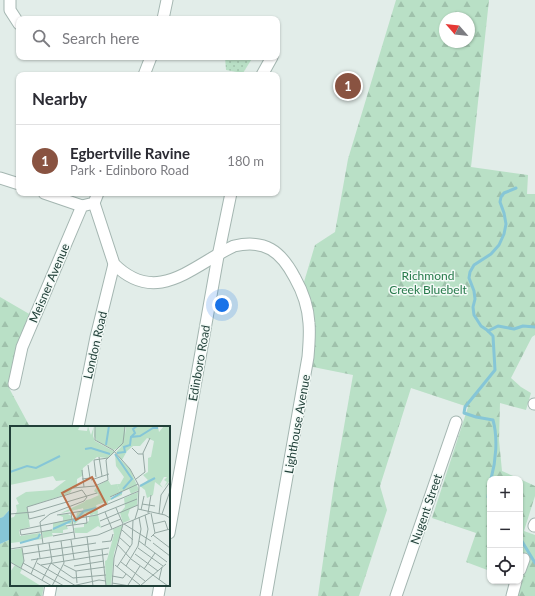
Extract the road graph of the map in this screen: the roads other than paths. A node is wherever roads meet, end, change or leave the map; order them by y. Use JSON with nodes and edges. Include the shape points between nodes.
{"nodes":[{"id":1,"x":10,"y":0,"type":"edge"},
{"id":2,"x":167,"y":0,"type":"edge"},
{"id":3,"x":164,"y":16,"type":"edge"},
{"id":4,"x":16,"y":19,"type":"edge"},
{"id":5,"x":150,"y":60,"type":"edge"},
{"id":6,"x":270,"y":60,"type":"edge"},
{"id":7,"x":145,"y":72,"type":"edge"},
{"id":8,"x":264,"y":72,"type":"edge"},
{"id":9,"x":0,"y":178,"type":"edge"},
{"id":10,"x":16,"y":183,"type":"edge"},
{"id":11,"x":53,"y":196,"type":"edge"},
{"id":12,"x":230,"y":196,"type":"edge"},
{"id":13,"x":96,"y":198,"type":"edge"},
{"id":14,"x":82,"y":206,"type":"junction"},
{"id":15,"x":218,"y":256,"type":"junction"},
{"id":16,"x":114,"y":264,"type":"junction"},
{"id":17,"x":14,"y":384,"type":"dead end"},
{"id":18,"x":456,"y":422,"type":"dead end"},
{"id":19,"x":78,"y":426,"type":"edge"},
{"id":20,"x":170,"y":527,"type":"edge"},
{"id":21,"x":515,"y":584,"type":"edge"},
{"id":22,"x":51,"y":586,"type":"edge"},
{"id":23,"x":160,"y":586,"type":"edge"},
{"id":24,"x":49,"y":596,"type":"edge"},
{"id":25,"x":158,"y":596,"type":"edge"},
{"id":26,"x":266,"y":596,"type":"edge"},
{"id":27,"x":396,"y":596,"type":"edge"},
{"id":28,"x":512,"y":596,"type":"edge"}],
"edges":[{"from":1,"to":4,"type":"street","via":[[10,10]]},
{"from":2,"to":3,"type":"street"},
{"from":5,"to":7,"type":"street"},
{"from":6,"to":8,"type":"street"},
{"from":9,"to":10,"type":"street"},
{"from":11,"to":14,"type":"street"},
{"from":12,"to":15,"type":"street","name":"Edinboro Road"},
{"from":13,"to":14,"type":"street"},
{"from":13,"to":16,"type":"street"},
{"from":14,"to":17,"type":"street","name":"Meisner Avenue","via":[[22,347]]},
{"from":15,"to":16,"type":"street","via":[[175,279],[151,283],[139,281]]},
{"from":15,"to":20,"type":"street","name":"Edinboro Road"},
{"from":15,"to":26,"type":"street","name":"Lighthouse Avenue","via":[[234,246],[244,244],[265,246],[282,256],[300,287],[309,321],[308,357]]},
{"from":16,"to":19,"type":"street","name":"London Road"},
{"from":18,"to":27,"type":"street","name":"Nugent Street"},
{"from":21,"to":28,"type":"street"},
{"from":22,"to":24,"type":"street"},
{"from":23,"to":25,"type":"street"}]}
